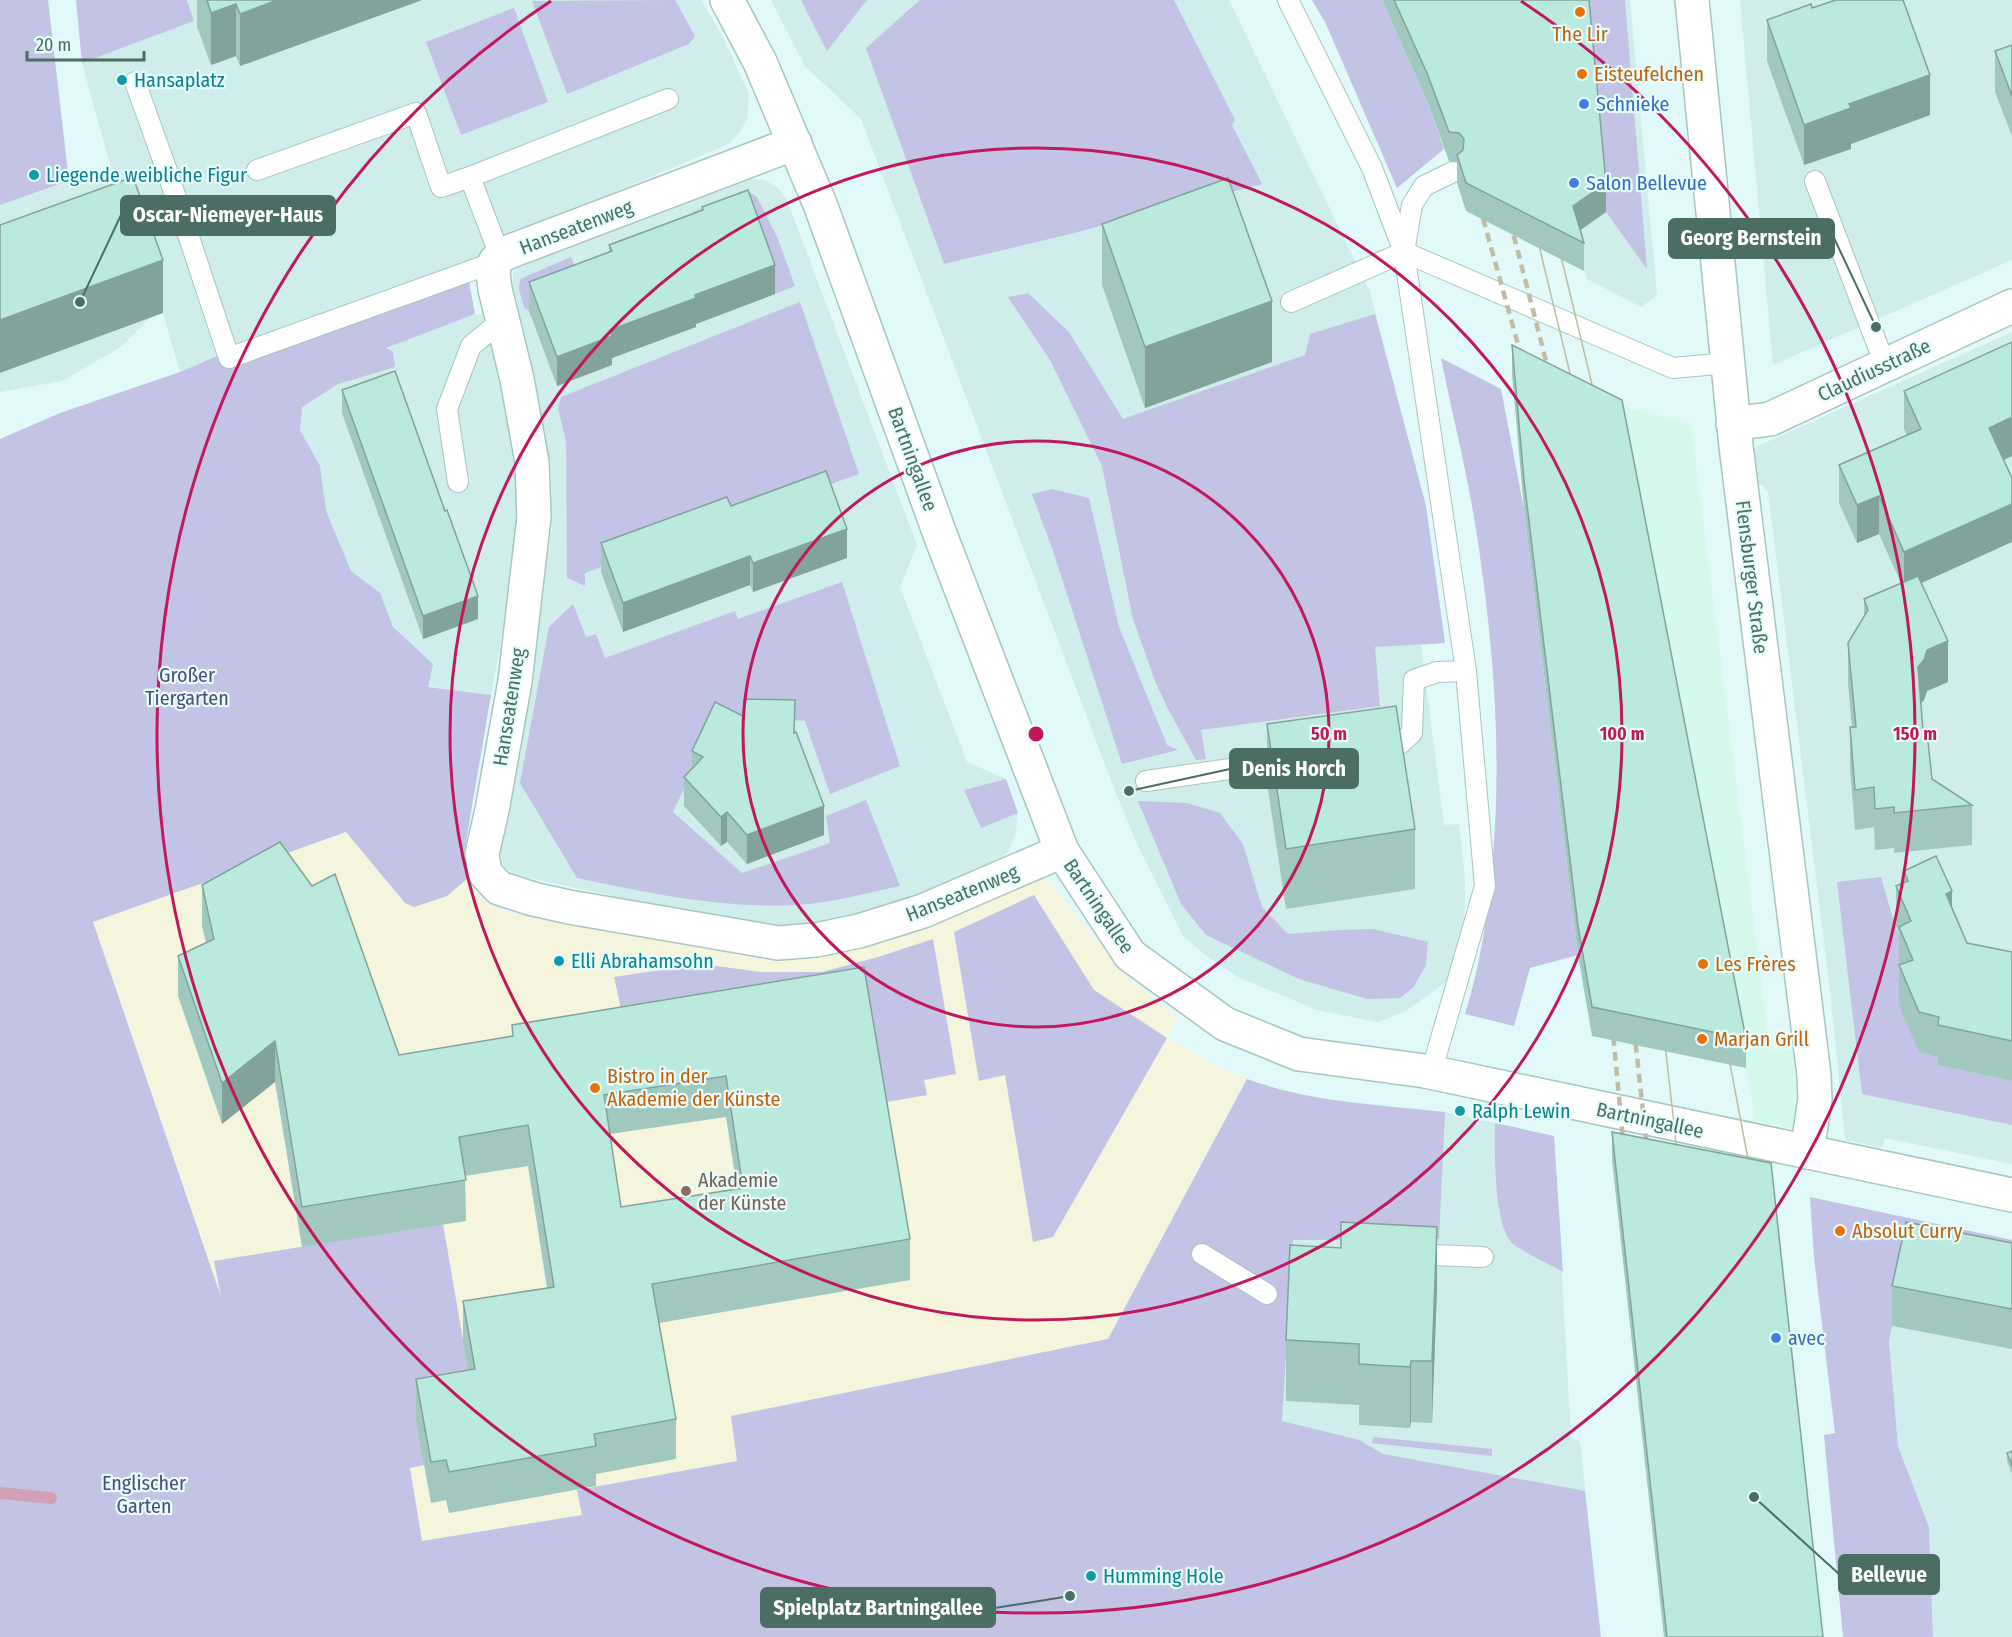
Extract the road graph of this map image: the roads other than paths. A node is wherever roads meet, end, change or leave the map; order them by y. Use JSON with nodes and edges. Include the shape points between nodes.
{"nodes":[{"id":1,"x":728,"y":0,"type":"edge"},
{"id":2,"x":1288,"y":0,"type":"edge"},
{"id":3,"x":1692,"y":0,"type":"edge"},
{"id":4,"x":135,"y":82,"type":"dead end"},
{"id":5,"x":668,"y":99,"type":"dead end"},
{"id":6,"x":795,"y":142,"type":"junction"},
{"id":7,"x":257,"y":170,"type":"dead end"},
{"id":8,"x":1453,"y":172,"type":"dead end"},
{"id":9,"x":470,"y":177,"type":"junction"},
{"id":10,"x":1815,"y":181,"type":"dead end"},
{"id":11,"x":1404,"y":252,"type":"junction"},
{"id":12,"x":497,"y":259,"type":"junction"},
{"id":13,"x":1291,"y":302,"type":"dead end"},
{"id":14,"x":2012,"y":306,"type":"edge"},
{"id":15,"x":502,"y":320,"type":"junction"},
{"id":16,"x":1727,"y":363,"type":"junction"},
{"id":17,"x":1885,"y":365,"type":"junction"},
{"id":18,"x":1734,"y":424,"type":"junction"},
{"id":19,"x":458,"y":482,"type":"dead end"},
{"id":20,"x":1466,"y":671,"type":"junction"},
{"id":21,"x":1363,"y":749,"type":"edge"},
{"id":22,"x":1306,"y":758,"type":"edge"},
{"id":23,"x":1146,"y":781,"type":"dead end"},
{"id":24,"x":1062,"y":851,"type":"junction"},
{"id":25,"x":1431,"y":1073,"type":"junction"},
{"id":26,"x":1807,"y":1152,"type":"junction"},
{"id":27,"x":2012,"y":1195,"type":"edge"},
{"id":28,"x":1202,"y":1254,"type":"dead end"},
{"id":29,"x":1392,"y":1254,"type":"edge"},
{"id":30,"x":1483,"y":1257,"type":"dead end"},
{"id":31,"x":1267,"y":1294,"type":"dead end"}],
"edges":[{"from":1,"to":6,"type":"street","name":"Bartningallee"},
{"from":2,"to":11,"type":"lane","via":[[1372,168]]},
{"from":3,"to":16,"type":"street","name":"Flensburger Straße"},
{"from":4,"to":12,"type":"lane","via":[[230,358]]},
{"from":5,"to":9,"type":"lane"},
{"from":6,"to":12,"type":"street","name":"Hanseatenweg"},
{"from":6,"to":24,"type":"street","name":"Bartningallee"},
{"from":7,"to":9,"type":"lane","via":[[416,113],[441,187]]},
{"from":8,"to":11,"type":"lane","via":[[1424,186],[1412,205]]},
{"from":9,"to":12,"type":"lane"},
{"from":10,"to":17,"type":"lane"},
{"from":11,"to":13,"type":"lane"},
{"from":11,"to":16,"type":"lane","via":[[1673,368]]},
{"from":11,"to":20,"type":"lane"},
{"from":12,"to":15,"type":"street","name":"Hanseatenweg","via":[[493,272]]},
{"from":14,"to":17,"type":"street","name":"Claudiusstraße"},
{"from":15,"to":19,"type":"lane","via":[[471,346],[447,409]]},
{"from":15,"to":24,"type":"street","name":"Hanseatenweg","via":[[532,462],[534,517],[515,681],[482,854],[486,873],[499,888],[580,909],[778,943],[859,931],[923,911]]},
{"from":16,"to":18,"type":"street","name":"Flensburger Straße"},
{"from":17,"to":18,"type":"street","name":"Claudiusstraße","via":[[1770,419]]},
{"from":18,"to":26,"type":"street","name":"Flensburger Straße","via":[[1814,1075],[1815,1100]]},
{"from":20,"to":21,"type":"lane","via":[[1437,672],[1414,680],[1412,733],[1400,744]]},
{"from":20,"to":25,"type":"lane","via":[[1485,886]]},
{"from":22,"to":23,"type":"lane"},
{"from":24,"to":25,"type":"street","name":"Bartningallee","via":[[1130,955],[1225,1024],[1299,1054]]},
{"from":25,"to":26,"type":"street","name":"Bartningallee"},
{"from":26,"to":27,"type":"street","name":"Bartningallee"},
{"from":28,"to":31,"type":"lane"},
{"from":29,"to":30,"type":"lane"}]}
